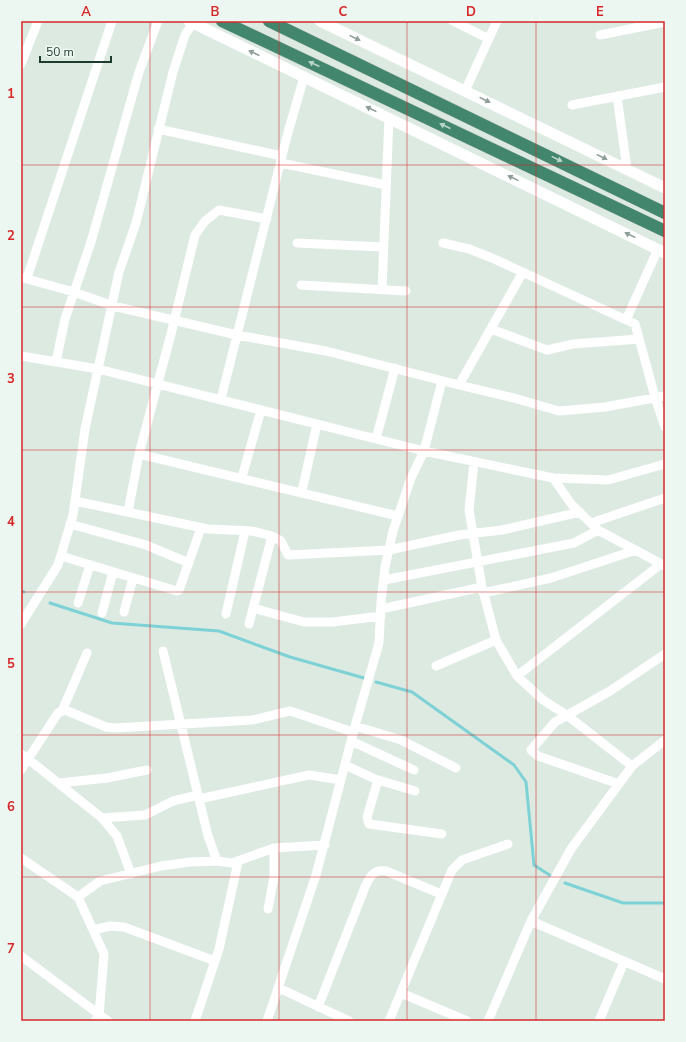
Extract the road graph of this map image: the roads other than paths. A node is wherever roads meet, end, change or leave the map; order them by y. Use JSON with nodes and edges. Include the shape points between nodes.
{"nodes":[{"id":1,"x":38,"y":21,"type":"edge"},
{"id":2,"x":112,"y":21,"type":"edge"},
{"id":3,"x":158,"y":21,"type":"edge"},
{"id":4,"x":222,"y":21,"type":"edge"},
{"id":5,"x":269,"y":21,"type":"edge"},
{"id":6,"x":320,"y":21,"type":"edge"},
{"id":7,"x":453,"y":21,"type":"edge"},
{"id":8,"x":497,"y":21,"type":"edge"},
{"id":9,"x":191,"y":22,"type":"edge"},
{"id":10,"x":665,"y":22,"type":"edge"},
{"id":11,"x":600,"y":35,"type":"dead end"},
{"id":12,"x":489,"y":39,"type":"junction"},
{"id":13,"x":21,"y":64,"type":"edge"},
{"id":14,"x":304,"y":77,"type":"junction"},
{"id":15,"x":665,"y":86,"type":"edge"},
{"id":16,"x":465,"y":91,"type":"junction"},
{"id":17,"x":617,"y":96,"type":"junction"},
{"id":18,"x":572,"y":105,"type":"dead end"},
{"id":19,"x":389,"y":118,"type":"junction"},
{"id":20,"x":158,"y":129,"type":"junction"},
{"id":21,"x":281,"y":160,"type":"junction"},
{"id":22,"x":627,"y":169,"type":"junction"},
{"id":23,"x":386,"y":185,"type":"junction"},
{"id":24,"x":665,"y":188,"type":"edge"},
{"id":25,"x":665,"y":213,"type":"edge"},
{"id":26,"x":267,"y":219,"type":"junction"},
{"id":27,"x":665,"y":231,"type":"edge"},
{"id":28,"x":297,"y":242,"type":"dead end"},
{"id":29,"x":443,"y":243,"type":"dead end"},
{"id":30,"x":383,"y":247,"type":"junction"},
{"id":31,"x":661,"y":251,"type":"edge"},
{"id":32,"x":523,"y":272,"type":"junction"},
{"id":33,"x":24,"y":278,"type":"edge"},
{"id":34,"x":301,"y":285,"type":"dead end"},
{"id":35,"x":382,"y":290,"type":"junction"},
{"id":36,"x":406,"y":291,"type":"dead end"},
{"id":37,"x":74,"y":292,"type":"junction"},
{"id":38,"x":113,"y":306,"type":"junction"},
{"id":39,"x":626,"y":320,"type":"junction"},
{"id":40,"x":174,"y":321,"type":"junction"},
{"id":41,"x":492,"y":329,"type":"junction"},
{"id":42,"x":237,"y":335,"type":"junction"},
{"id":43,"x":639,"y":339,"type":"junction"},
{"id":44,"x":21,"y":356,"type":"edge"},
{"id":45,"x":56,"y":362,"type":"junction"},
{"id":46,"x":395,"y":368,"type":"junction"},
{"id":47,"x":98,"y":369,"type":"junction"},
{"id":48,"x":442,"y":381,"type":"junction"},
{"id":49,"x":157,"y":383,"type":"junction"},
{"id":50,"x":459,"y":385,"type":"junction"},
{"id":51,"x":665,"y":396,"type":"edge"},
{"id":52,"x":655,"y":397,"type":"junction"},
{"id":53,"x":220,"y":399,"type":"junction"},
{"id":54,"x":261,"y":410,"type":"junction"},
{"id":55,"x":317,"y":424,"type":"junction"},
{"id":56,"x":665,"y":427,"type":"edge"},
{"id":57,"x":376,"y":439,"type":"junction"},
{"id":58,"x":424,"y":451,"type":"junction"},
{"id":59,"x":139,"y":454,"type":"junction"},
{"id":60,"x":474,"y":462,"type":"junction"},
{"id":61,"x":665,"y":464,"type":"edge"},
{"id":62,"x":242,"y":477,"type":"junction"},
{"id":63,"x":553,"y":478,"type":"junction"},
{"id":64,"x":302,"y":491,"type":"junction"},
{"id":65,"x":665,"y":498,"type":"edge"},
{"id":66,"x":75,"y":501,"type":"junction"},
{"id":67,"x":128,"y":512,"type":"junction"},
{"id":68,"x":580,"y":512,"type":"junction"},
{"id":69,"x":398,"y":516,"type":"junction"},
{"id":70,"x":591,"y":523,"type":"junction"},
{"id":71,"x":70,"y":524,"type":"junction"},
{"id":72,"x":201,"y":528,"type":"junction"},
{"id":73,"x":598,"y":530,"type":"junction"},
{"id":74,"x":245,"y":531,"type":"junction"},
{"id":75,"x":473,"y":534,"type":"junction"},
{"id":76,"x":272,"y":536,"type":"junction"},
{"id":77,"x":389,"y":550,"type":"junction"},
{"id":78,"x":636,"y":550,"type":"junction"},
{"id":79,"x":61,"y":556,"type":"junction"},
{"id":80,"x":478,"y":562,"type":"junction"},
{"id":81,"x":189,"y":563,"type":"junction"},
{"id":82,"x":90,"y":565,"type":"junction"},
{"id":83,"x":663,"y":565,"type":"edge"},
{"id":84,"x":113,"y":572,"type":"junction"},
{"id":85,"x":133,"y":578,"type":"junction"},
{"id":86,"x":384,"y":580,"type":"junction"},
{"id":87,"x":483,"y":590,"type":"junction"},
{"id":88,"x":78,"y":603,"type":"dead end"},
{"id":89,"x":253,"y":608,"type":"junction"},
{"id":90,"x":124,"y":612,"type":"dead end"},
{"id":91,"x":381,"y":612,"type":"junction"},
{"id":92,"x":102,"y":613,"type":"dead end"},
{"id":93,"x":226,"y":614,"type":"dead end"},
{"id":94,"x":21,"y":624,"type":"edge"},
{"id":95,"x":249,"y":624,"type":"dead end"},
{"id":96,"x":496,"y":640,"type":"junction"},
{"id":97,"x":164,"y":650,"type":"dead end"},
{"id":98,"x":87,"y":653,"type":"dead end"},
{"id":99,"x":665,"y":654,"type":"edge"},
{"id":100,"x":436,"y":666,"type":"dead end"},
{"id":101,"x":517,"y":676,"type":"junction"},
{"id":102,"x":62,"y":711,"type":"junction"},
{"id":103,"x":568,"y":716,"type":"junction"},
{"id":104,"x":181,"y":725,"type":"junction"},
{"id":105,"x":354,"y":729,"type":"junction"},
{"id":106,"x":665,"y":740,"type":"edge"},
{"id":107,"x":351,"y":741,"type":"junction"},
{"id":108,"x":25,"y":757,"type":"edge"},
{"id":109,"x":345,"y":765,"type":"junction"},
{"id":110,"x":632,"y":766,"type":"junction"},
{"id":111,"x":456,"y":768,"type":"dead end"},
{"id":112,"x":21,"y":770,"type":"edge"},
{"id":113,"x":147,"y":770,"type":"dead end"},
{"id":114,"x":414,"y":770,"type":"dead end"},
{"id":115,"x":341,"y":780,"type":"junction"},
{"id":116,"x":378,"y":780,"type":"junction"},
{"id":117,"x":58,"y":783,"type":"junction"},
{"id":118,"x":619,"y":784,"type":"junction"},
{"id":119,"x":414,"y":791,"type":"dead end"},
{"id":120,"x":198,"y":797,"type":"junction"},
{"id":121,"x":102,"y":818,"type":"junction"},
{"id":122,"x":442,"y":834,"type":"dead end"},
{"id":123,"x":508,"y":844,"type":"dead end"},
{"id":124,"x":325,"y":845,"type":"junction"},
{"id":125,"x":274,"y":848,"type":"junction"},
{"id":126,"x":21,"y":858,"type":"edge"},
{"id":127,"x":217,"y":861,"type":"junction"},
{"id":128,"x":238,"y":862,"type":"junction"},
{"id":129,"x":131,"y":874,"type":"junction"},
{"id":130,"x":441,"y":894,"type":"junction"},
{"id":131,"x":78,"y":897,"type":"junction"},
{"id":132,"x":268,"y":909,"type":"dead end"},
{"id":133,"x":531,"y":921,"type":"junction"},
{"id":134,"x":93,"y":930,"type":"junction"},
{"id":135,"x":21,"y":956,"type":"edge"},
{"id":136,"x":215,"y":961,"type":"junction"},
{"id":137,"x":624,"y":962,"type":"junction"},
{"id":138,"x":665,"y":979,"type":"edge"},
{"id":139,"x":279,"y":988,"type":"junction"},
{"id":140,"x":401,"y":993,"type":"junction"},
{"id":141,"x":318,"y":1007,"type":"junction"},
{"id":142,"x":97,"y":1019,"type":"edge"},
{"id":143,"x":108,"y":1021,"type":"edge"},
{"id":144,"x":195,"y":1021,"type":"edge"},
{"id":145,"x":267,"y":1021,"type":"edge"},
{"id":146,"x":349,"y":1021,"type":"edge"},
{"id":147,"x":389,"y":1021,"type":"edge"},
{"id":148,"x":467,"y":1021,"type":"edge"},
{"id":149,"x":488,"y":1021,"type":"edge"},
{"id":150,"x":599,"y":1021,"type":"edge"}],
"edges":[{"from":1,"to":13,"type":"street"},
{"from":2,"to":33,"type":"street"},
{"from":3,"to":37,"type":"street","via":[[139,72],[91,242]]},
{"from":27,"to":4,"type":"highway","one_way":true},
{"from":5,"to":25,"type":"highway","one_way":true},
{"from":6,"to":16,"type":"street","one_way":true},
{"from":7,"to":12,"type":"street"},
{"from":8,"to":12,"type":"street"},
{"from":14,"to":9,"type":"street","one_way":true},
{"from":9,"to":20,"type":"street","via":[[173,72]]},
{"from":10,"to":11,"type":"street"},
{"from":12,"to":16,"type":"street"},
{"from":19,"to":14,"type":"street","one_way":true},
{"from":14,"to":21,"type":"street"},
{"from":15,"to":17,"type":"street"},
{"from":16,"to":22,"type":"street","one_way":true},
{"from":17,"to":18,"type":"street"},
{"from":17,"to":22,"type":"street"},
{"from":19,"to":23,"type":"street"},
{"from":31,"to":19,"type":"street","one_way":true},
{"from":20,"to":21,"type":"street"},
{"from":20,"to":38,"type":"street","via":[[136,223],[119,272]]},
{"from":21,"to":23,"type":"street"},
{"from":21,"to":26,"type":"street"},
{"from":22,"to":24,"type":"street"},
{"from":23,"to":30,"type":"street"},
{"from":26,"to":40,"type":"street","via":[[223,210],[214,212],[205,221],[195,234]]},
{"from":26,"to":42,"type":"street"},
{"from":28,"to":30,"type":"street"},
{"from":29,"to":32,"type":"street","via":[[469,249]]},
{"from":30,"to":35,"type":"street"},
{"from":31,"to":39,"type":"street"},
{"from":32,"to":39,"type":"street"},
{"from":32,"to":41,"type":"street"},
{"from":33,"to":37,"type":"street"},
{"from":34,"to":35,"type":"street"},
{"from":35,"to":36,"type":"street"},
{"from":37,"to":38,"type":"street"},
{"from":37,"to":45,"type":"street"},
{"from":38,"to":40,"type":"street"},
{"from":38,"to":47,"type":"street"},
{"from":39,"to":43,"type":"street","via":[[635,324]]},
{"from":40,"to":42,"type":"street"},
{"from":40,"to":49,"type":"street"},
{"from":41,"to":43,"type":"street","via":[[547,350],[573,344]]},
{"from":41,"to":50,"type":"street"},
{"from":42,"to":46,"type":"street","via":[[326,351]]},
{"from":42,"to":53,"type":"street"},
{"from":43,"to":52,"type":"street"},
{"from":44,"to":45,"type":"street"},
{"from":45,"to":47,"type":"street"},
{"from":46,"to":48,"type":"street"},
{"from":46,"to":57,"type":"street"},
{"from":47,"to":49,"type":"street"},
{"from":47,"to":66,"type":"street","via":[[85,429]]},
{"from":48,"to":50,"type":"street"},
{"from":48,"to":58,"type":"street"},
{"from":49,"to":53,"type":"street"},
{"from":49,"to":59,"type":"street"},
{"from":50,"to":52,"type":"street","via":[[559,410],[605,407]]},
{"from":51,"to":52,"type":"street"},
{"from":52,"to":56,"type":"street"},
{"from":53,"to":54,"type":"street"},
{"from":54,"to":55,"type":"street"},
{"from":54,"to":62,"type":"street"},
{"from":55,"to":57,"type":"street"},
{"from":55,"to":64,"type":"street"},
{"from":57,"to":58,"type":"street"},
{"from":58,"to":60,"type":"street"},
{"from":58,"to":69,"type":"street","via":[[411,478]]},
{"from":59,"to":62,"type":"street"},
{"from":59,"to":67,"type":"street"},
{"from":60,"to":63,"type":"street"},
{"from":60,"to":75,"type":"street","via":[[469,510]]},
{"from":61,"to":63,"type":"street","via":[[608,480]]},
{"from":62,"to":64,"type":"street"},
{"from":63,"to":68,"type":"street"},
{"from":64,"to":69,"type":"street"},
{"from":65,"to":70,"type":"street"},
{"from":66,"to":67,"type":"street"},
{"from":66,"to":71,"type":"street"},
{"from":67,"to":72,"type":"street"},
{"from":68,"to":70,"type":"street"},
{"from":68,"to":75,"type":"street","via":[[532,524]]},
{"from":69,"to":77,"type":"street"},
{"from":70,"to":73,"type":"street"},
{"from":71,"to":79,"type":"street"},
{"from":71,"to":81,"type":"street","via":[[146,545]]},
{"from":72,"to":74,"type":"street"},
{"from":72,"to":81,"type":"street"},
{"from":73,"to":78,"type":"street"},
{"from":73,"to":80,"type":"street","via":[[574,543]]},
{"from":74,"to":76,"type":"street"},
{"from":74,"to":93,"type":"street"},
{"from":75,"to":77,"type":"street"},
{"from":75,"to":80,"type":"street"},
{"from":76,"to":77,"type":"street","via":[[281,541],[288,555]]},
{"from":76,"to":89,"type":"street"},
{"from":77,"to":86,"type":"street"},
{"from":78,"to":83,"type":"street"},
{"from":78,"to":87,"type":"street","via":[[551,578]]},
{"from":79,"to":82,"type":"street"},
{"from":79,"to":94,"type":"street","via":[[47,586]]},
{"from":80,"to":86,"type":"street"},
{"from":80,"to":87,"type":"street"},
{"from":81,"to":85,"type":"street","via":[[177,591]]},
{"from":82,"to":84,"type":"street"},
{"from":82,"to":88,"type":"street"},
{"from":83,"to":101,"type":"street"},
{"from":84,"to":85,"type":"street"},
{"from":84,"to":92,"type":"street"},
{"from":85,"to":90,"type":"street"},
{"from":86,"to":91,"type":"street"},
{"from":87,"to":91,"type":"street"},
{"from":87,"to":96,"type":"street"},
{"from":89,"to":91,"type":"street","via":[[304,622],[333,622]]},
{"from":89,"to":95,"type":"street"},
{"from":91,"to":105,"type":"street","via":[[379,643]]},
{"from":96,"to":100,"type":"street"},
{"from":96,"to":101,"type":"street"},
{"from":97,"to":104,"type":"street"},
{"from":98,"to":102,"type":"street"},
{"from":99,"to":103,"type":"street"},
{"from":101,"to":103,"type":"street","via":[[543,700]]},
{"from":102,"to":104,"type":"street","via":[[73,712],[110,728]]},
{"from":102,"to":108,"type":"street"},
{"from":103,"to":110,"type":"street"},
{"from":103,"to":118,"type":"street","via":[[555,722],[531,750],[538,756]]},
{"from":104,"to":105,"type":"street","via":[[259,719],[290,711]]},
{"from":104,"to":120,"type":"street"},
{"from":105,"to":107,"type":"street"},
{"from":105,"to":111,"type":"street","via":[[401,740]]},
{"from":106,"to":110,"type":"street"},
{"from":107,"to":109,"type":"street"},
{"from":107,"to":114,"type":"street"},
{"from":108,"to":112,"type":"street"},
{"from":108,"to":117,"type":"street"},
{"from":109,"to":115,"type":"street"},
{"from":109,"to":116,"type":"street"},
{"from":110,"to":118,"type":"street"},
{"from":113,"to":117,"type":"street","via":[[107,778]]},
{"from":115,"to":120,"type":"street","via":[[309,775]]},
{"from":115,"to":124,"type":"street"},
{"from":116,"to":119,"type":"street"},
{"from":116,"to":122,"type":"street","via":[[367,817],[369,824]]},
{"from":117,"to":121,"type":"street"},
{"from":118,"to":133,"type":"street","via":[[571,849]]},
{"from":120,"to":121,"type":"street","via":[[173,801],[145,814]]},
{"from":120,"to":127,"type":"street"},
{"from":121,"to":129,"type":"street","via":[[117,836]]},
{"from":123,"to":130,"type":"street","via":[[462,860],[452,870]]},
{"from":124,"to":125,"type":"street"},
{"from":124,"to":139,"type":"street"},
{"from":125,"to":128,"type":"street"},
{"from":125,"to":132,"type":"street","via":[[274,877]]},
{"from":126,"to":131,"type":"street"},
{"from":127,"to":128,"type":"street"},
{"from":127,"to":129,"type":"street","via":[[161,866]]},
{"from":128,"to":136,"type":"street"},
{"from":129,"to":131,"type":"street","via":[[100,881]]},
{"from":130,"to":140,"type":"street"},
{"from":130,"to":141,"type":"street","via":[[386,871],[374,872],[365,887]]},
{"from":131,"to":134,"type":"street"},
{"from":133,"to":137,"type":"street"},
{"from":133,"to":149,"type":"street"},
{"from":134,"to":136,"type":"street","via":[[110,926],[124,927]]},
{"from":134,"to":142,"type":"street","via":[[104,954]]},
{"from":135,"to":142,"type":"street"},
{"from":136,"to":144,"type":"street"},
{"from":137,"to":138,"type":"street"},
{"from":137,"to":150,"type":"street"},
{"from":139,"to":141,"type":"street"},
{"from":139,"to":145,"type":"street"},
{"from":140,"to":147,"type":"street"},
{"from":140,"to":148,"type":"street"},
{"from":141,"to":146,"type":"street"},
{"from":142,"to":143,"type":"street"}]}
